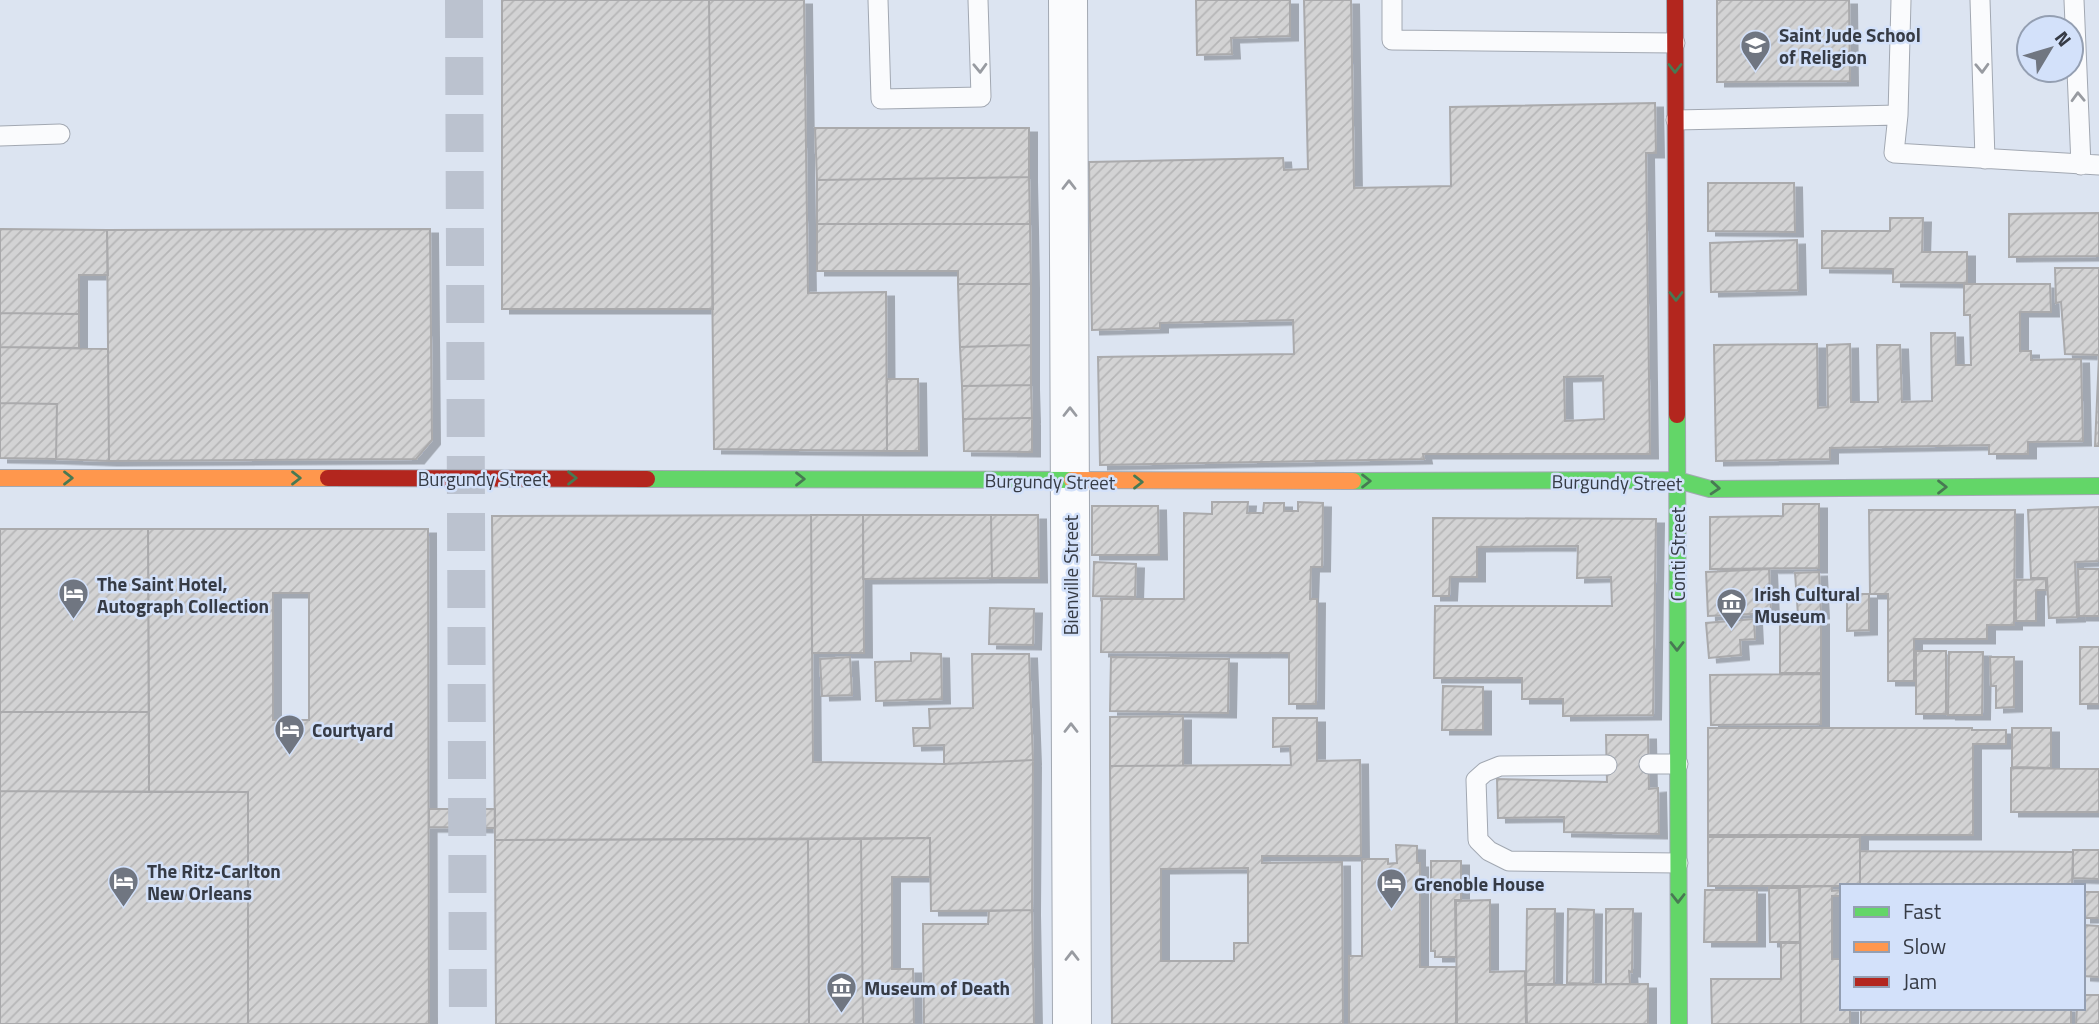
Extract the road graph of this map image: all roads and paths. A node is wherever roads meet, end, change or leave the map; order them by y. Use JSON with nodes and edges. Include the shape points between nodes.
{"nodes":[{"id":1,"x":878,"y":0,"type":"edge"},
{"id":2,"x":978,"y":0,"type":"edge"},
{"id":3,"x":1068,"y":0,"type":"edge"},
{"id":4,"x":1392,"y":0,"type":"edge"},
{"id":5,"x":1675,"y":0,"type":"edge"},
{"id":6,"x":1901,"y":0,"type":"edge"},
{"id":7,"x":1980,"y":0,"type":"edge"},
{"id":8,"x":2074,"y":0,"type":"edge"},
{"id":9,"x":1675,"y":43,"type":"junction"},
{"id":10,"x":1898,"y":115,"type":"junction"},
{"id":11,"x":1676,"y":120,"type":"junction"},
{"id":12,"x":60,"y":134,"type":"dead end"},
{"id":13,"x":0,"y":136,"type":"edge"},
{"id":14,"x":1985,"y":159,"type":"junction"},
{"id":15,"x":2090,"y":165,"type":"edge"},
{"id":16,"x":0,"y":478,"type":"edge"},
{"id":17,"x":1070,"y":480,"type":"junction"},
{"id":18,"x":1677,"y":480,"type":"junction"},
{"id":19,"x":2099,"y":486,"type":"edge"},
{"id":20,"x":1649,"y":764,"type":"dead end"},
{"id":21,"x":1678,"y":764,"type":"junction"},
{"id":22,"x":1606,"y":765,"type":"dead end"},
{"id":23,"x":1678,"y":863,"type":"junction"},
{"id":24,"x":1072,"y":1024,"type":"edge"},
{"id":25,"x":1679,"y":1024,"type":"edge"}],
"edges":[{"from":2,"to":1,"type":"lane","one_way":true,"via":[[981,97],[881,99]]},
{"from":17,"to":3,"type":"street","name":"Bienville Street","one_way":true},
{"from":4,"to":9,"type":"lane","via":[[1392,40]]},
{"from":5,"to":9,"type":"street","name":"Conti Street"},
{"from":6,"to":10,"type":"lane"},
{"from":7,"to":14,"type":"lane","one_way":true},
{"from":15,"to":8,"type":"lane","one_way":true},
{"from":9,"to":11,"type":"street","name":"Conti Street","one_way":true},
{"from":10,"to":11,"type":"lane"},
{"from":10,"to":14,"type":"lane","via":[[1894,153]]},
{"from":11,"to":18,"type":"street","name":"Conti Street","one_way":true},
{"from":12,"to":13,"type":"lane"},
{"from":14,"to":15,"type":"lane"},
{"from":16,"to":17,"type":"street","name":"Burgundy Street","one_way":true},
{"from":17,"to":18,"type":"street","name":"Burgundy Street","one_way":true},
{"from":24,"to":17,"type":"street","name":"Bienville Street","one_way":true},
{"from":18,"to":19,"type":"street","name":"Burgundy Street","one_way":true,"via":[[1710,489]]},
{"from":18,"to":21,"type":"street","name":"Conti Street","one_way":true},
{"from":20,"to":21,"type":"lane"},
{"from":21,"to":23,"type":"street","name":"Conti Street"},
{"from":22,"to":23,"type":"lane","via":[[1500,766],[1485,772],[1476,780],[1478,840],[1509,861]]},
{"from":23,"to":25,"type":"street","name":"Conti Street","one_way":true}]}
